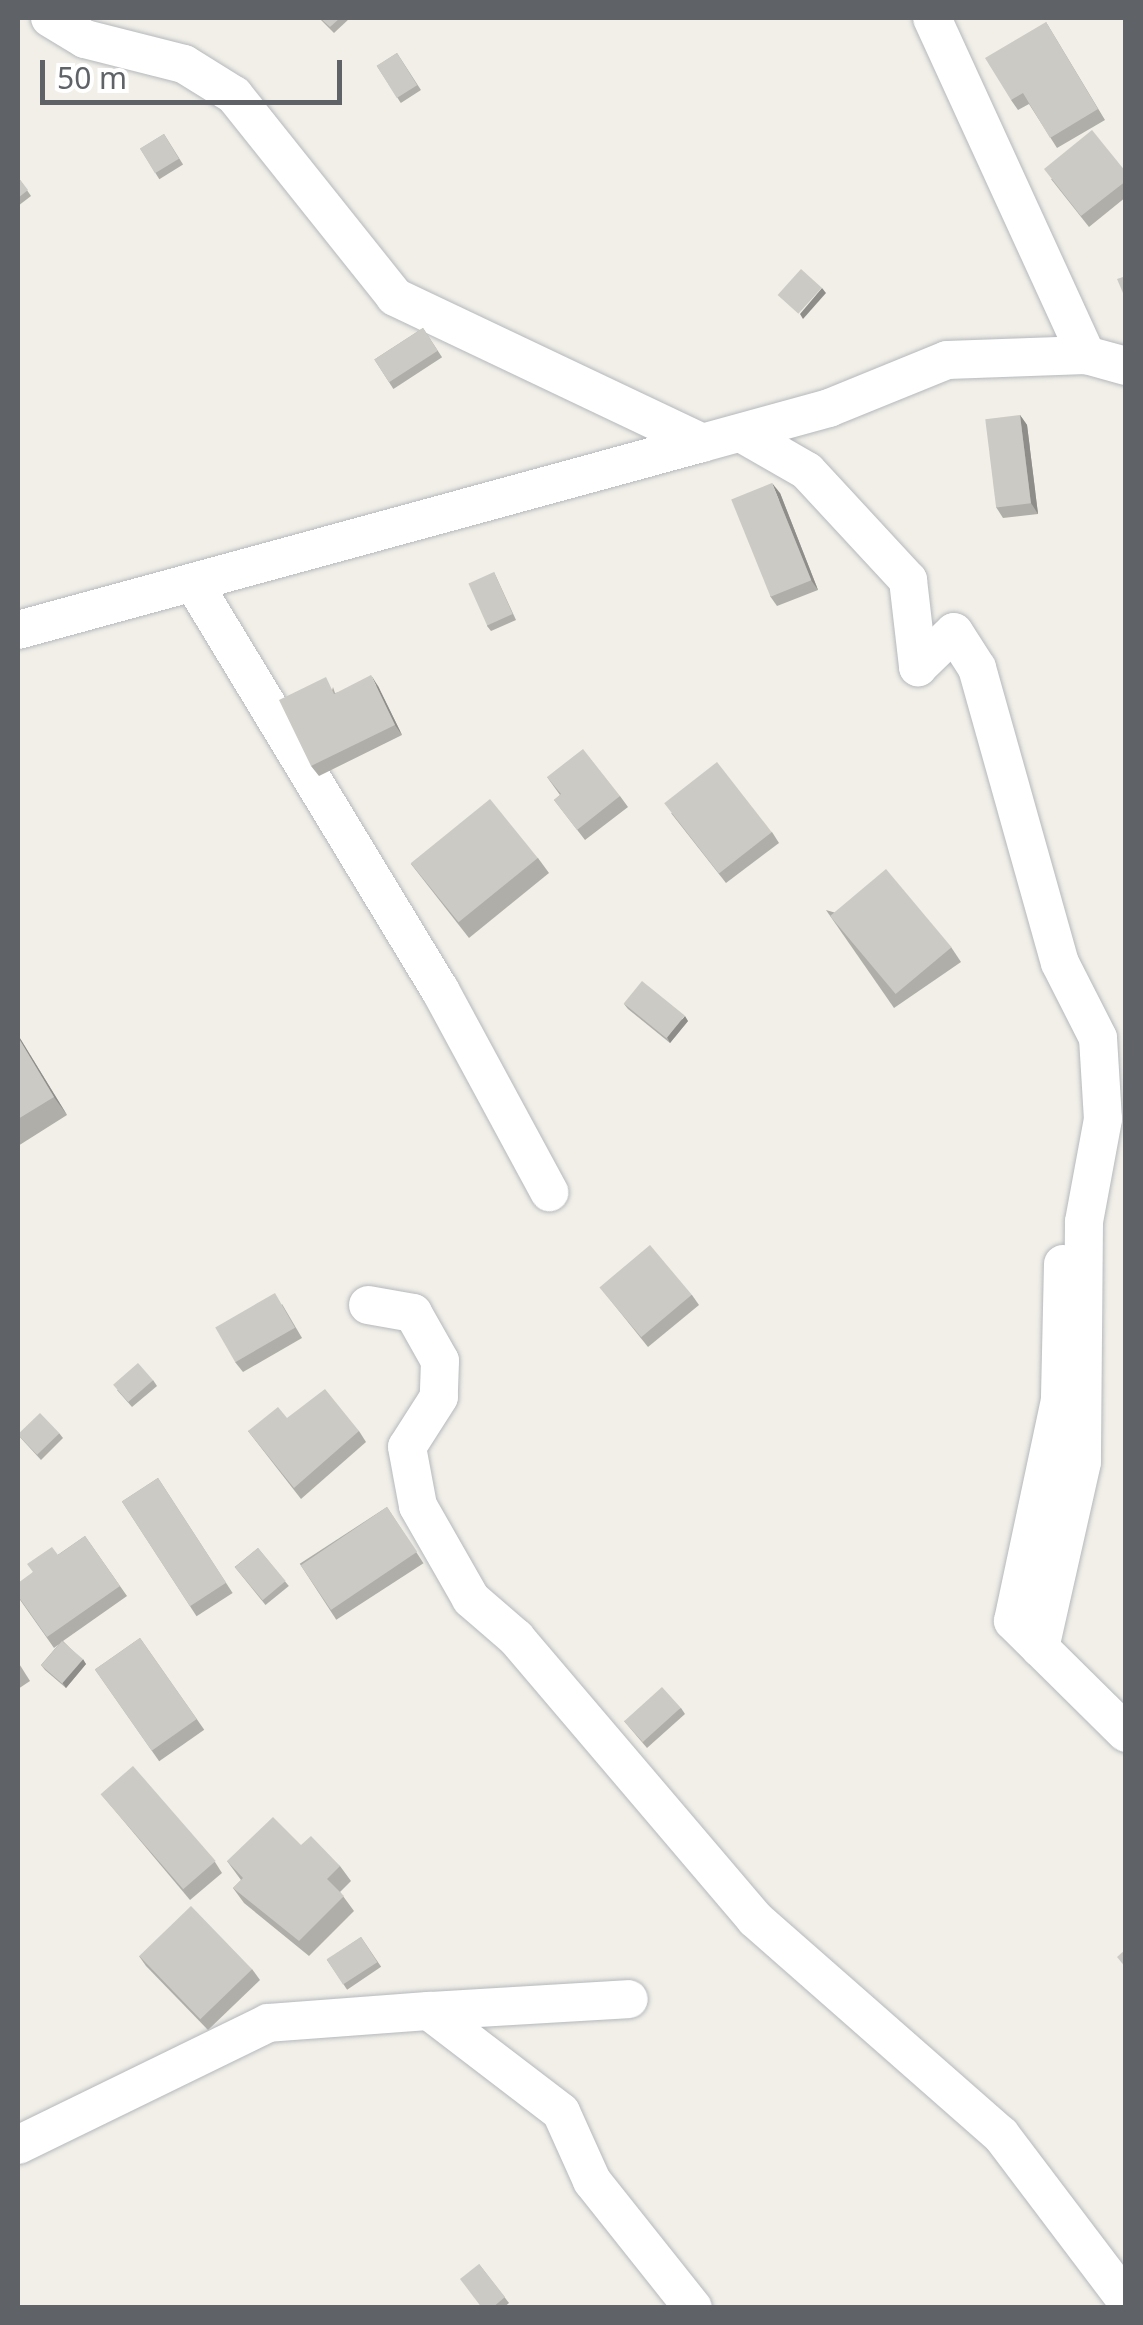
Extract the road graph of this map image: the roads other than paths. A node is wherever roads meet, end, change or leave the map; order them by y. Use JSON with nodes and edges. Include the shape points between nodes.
{"nodes":[{"id":1,"x":50,"y":18,"type":"edge"},
{"id":2,"x":932,"y":18,"type":"edge"},
{"id":3,"x":1086,"y":355,"type":"junction"},
{"id":4,"x":1126,"y":366,"type":"edge"},
{"id":5,"x":741,"y":433,"type":"junction"},
{"id":6,"x":702,"y":444,"type":"junction"},
{"id":7,"x":194,"y":584,"type":"junction"},
{"id":8,"x":18,"y":630,"type":"edge"},
{"id":9,"x":549,"y":1192,"type":"dead end"},
{"id":10,"x":368,"y":1305,"type":"dead end"},
{"id":11,"x":1120,"y":1715,"type":"edge"},
{"id":12,"x":630,"y":1999,"type":"dead end"},
{"id":13,"x":429,"y":2012,"type":"junction"},
{"id":14,"x":18,"y":2145,"type":"edge"},
{"id":15,"x":1126,"y":2300,"type":"edge"},
{"id":16,"x":693,"y":2308,"type":"edge"}],
"edges":[{"from":1,"to":6,"type":"street","via":[[84,40],[184,64],[234,95],[395,298]]},
{"from":2,"to":3,"type":"street"},
{"from":3,"to":4,"type":"street"},
{"from":3,"to":5,"type":"street","via":[[947,360]]},
{"from":5,"to":6,"type":"street"},
{"from":5,"to":11,"type":"street","via":[[806,471],[908,580],[918,666],[954,632],[976,668],[1060,963],[1098,1038],[1103,1119],[1084,1222],[1067,1226],[1056,1322],[1060,1400],[1043,1502],[1021,1551],[1014,1621]]},
{"from":6,"to":7,"type":"street"},
{"from":7,"to":8,"type":"street"},
{"from":7,"to":9,"type":"street","via":[[440,990]]},
{"from":10,"to":15,"type":"street","via":[[412,1312],[440,1361],[439,1397],[407,1447],[418,1506],[471,1598],[516,1638],[755,1919],[1001,2134]]},
{"from":12,"to":13,"type":"street"},
{"from":13,"to":14,"type":"street","via":[[268,2023]]},
{"from":13,"to":16,"type":"street","via":[[561,2112],[592,2182]]}]}
